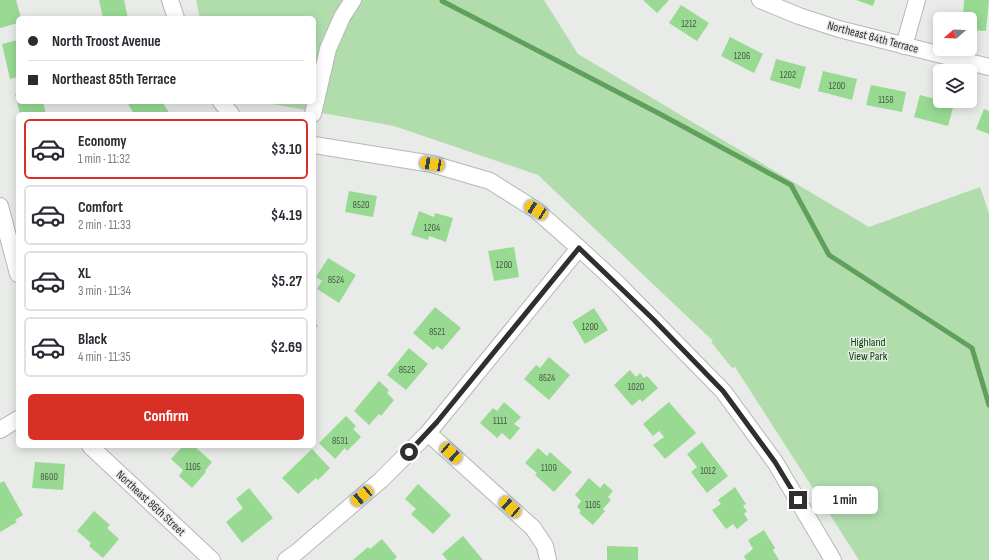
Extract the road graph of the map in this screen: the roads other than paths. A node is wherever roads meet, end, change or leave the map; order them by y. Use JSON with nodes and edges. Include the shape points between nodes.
{"nodes":[{"id":1,"x":170,"y":0,"type":"edge"},
{"id":2,"x":353,"y":0,"type":"edge"},
{"id":3,"x":760,"y":0,"type":"edge"},
{"id":4,"x":917,"y":0,"type":"edge"},
{"id":5,"x":175,"y":16,"type":"edge"},
{"id":6,"x":904,"y":46,"type":"junction"},
{"id":7,"x":989,"y":67,"type":"edge"},
{"id":8,"x":316,"y":101,"type":"edge"},
{"id":9,"x":223,"y":104,"type":"edge"},
{"id":10,"x":229,"y":112,"type":"edge"},
{"id":11,"x":316,"y":145,"type":"edge"},
{"id":12,"x":0,"y":206,"type":"edge"},
{"id":13,"x":579,"y":248,"type":"junction"},
{"id":14,"x":16,"y":266,"type":"edge"},
{"id":15,"x":16,"y":420,"type":"edge"},
{"id":16,"x":0,"y":430,"type":"edge"},
{"id":17,"x":428,"y":433,"type":"junction"},
{"id":18,"x":92,"y":448,"type":"edge"},
{"id":19,"x":212,"y":560,"type":"edge"},
{"id":20,"x":286,"y":560,"type":"edge"},
{"id":21,"x":548,"y":560,"type":"edge"},
{"id":22,"x":833,"y":560,"type":"edge"}],
"edges":[{"from":1,"to":5,"type":"street"},
{"from":2,"to":8,"type":"street","via":[[342,17],[328,49]]},
{"from":3,"to":6,"type":"street","name":"Northeast 84th Terrace","via":[[812,20]]},
{"from":4,"to":6,"type":"street"},
{"from":6,"to":7,"type":"street","name":"Northeast 84th Terrace"},
{"from":9,"to":10,"type":"street"},
{"from":11,"to":13,"type":"street","via":[[432,164],[490,181],[536,210]]},
{"from":12,"to":14,"type":"street"},
{"from":13,"to":17,"type":"street"},
{"from":13,"to":22,"type":"street","via":[[723,391],[775,462]]},
{"from":15,"to":16,"type":"street"},
{"from":17,"to":20,"type":"street","via":[[381,480]]},
{"from":17,"to":21,"type":"street","via":[[533,528],[545,546]]},
{"from":18,"to":19,"type":"street","name":"Northeast 86th Street"}]}
